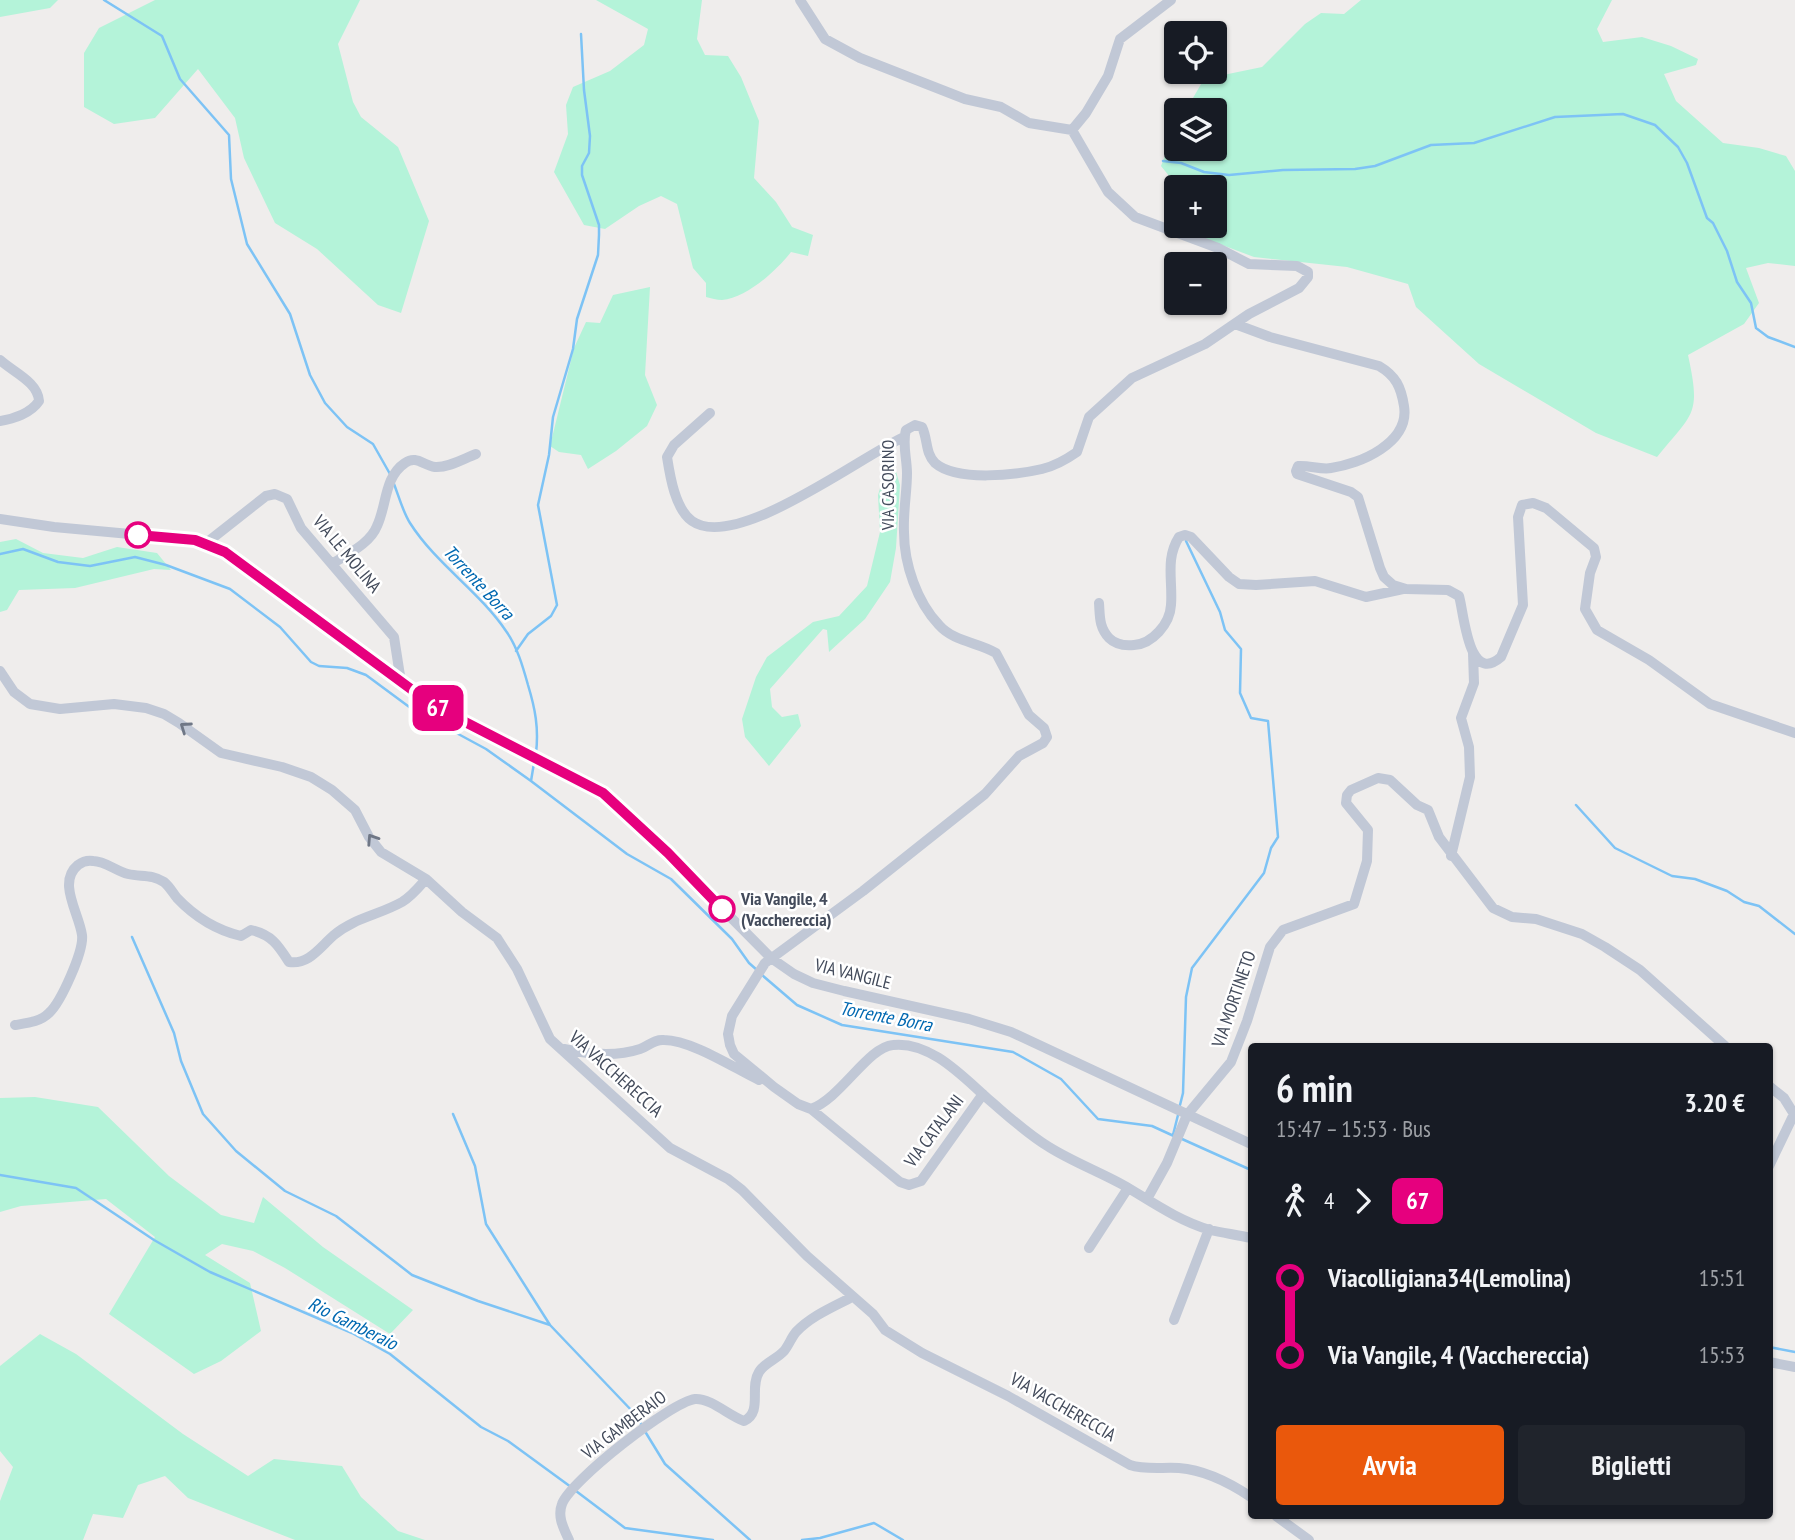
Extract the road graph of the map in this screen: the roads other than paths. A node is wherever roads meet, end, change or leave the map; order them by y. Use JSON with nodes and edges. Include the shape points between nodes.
{"nodes":[{"id":1,"x":800,"y":0,"type":"edge"},
{"id":2,"x":1171,"y":0,"type":"edge"},
{"id":3,"x":1072,"y":130,"type":"junction"},
{"id":4,"x":1235,"y":324,"type":"junction"},
{"id":5,"x":0,"y":360,"type":"edge"},
{"id":6,"x":710,"y":413,"type":"dead end"},
{"id":7,"x":0,"y":421,"type":"edge"},
{"id":8,"x":904,"y":438,"type":"junction"},
{"id":9,"x":476,"y":454,"type":"dead end"},
{"id":10,"x":0,"y":519,"type":"edge"},
{"id":11,"x":205,"y":544,"type":"junction"},
{"id":12,"x":332,"y":564,"type":"junction"},
{"id":13,"x":1406,"y":589,"type":"junction"},
{"id":14,"x":1099,"y":603,"type":"dead end"},
{"id":15,"x":1473,"y":653,"type":"junction"},
{"id":16,"x":0,"y":671,"type":"edge"},
{"id":17,"x":401,"y":682,"type":"junction"},
{"id":18,"x":1795,"y":733,"type":"edge"},
{"id":19,"x":1451,"y":856,"type":"junction"},
{"id":20,"x":426,"y":879,"type":"junction"},
{"id":21,"x":769,"y":961,"type":"junction"},
{"id":22,"x":15,"y":1025,"type":"dead end"},
{"id":23,"x":1722,"y":1043,"type":"edge"},
{"id":24,"x":562,"y":1048,"type":"junction"},
{"id":25,"x":774,"y":1087,"type":"junction"},
{"id":26,"x":1773,"y":1089,"type":"edge"},
{"id":27,"x":983,"y":1094,"type":"junction"},
{"id":28,"x":811,"y":1110,"type":"junction"},
{"id":29,"x":1186,"y":1115,"type":"junction"},
{"id":30,"x":1248,"y":1143,"type":"edge"},
{"id":31,"x":1773,"y":1158,"type":"edge"},
{"id":32,"x":1128,"y":1188,"type":"junction"},
{"id":33,"x":1147,"y":1199,"type":"junction"},
{"id":34,"x":1209,"y":1230,"type":"junction"},
{"id":35,"x":1248,"y":1237,"type":"edge"},
{"id":36,"x":1089,"y":1248,"type":"dead end"},
{"id":37,"x":852,"y":1297,"type":"junction"},
{"id":38,"x":1174,"y":1320,"type":"dead end"},
{"id":39,"x":1773,"y":1363,"type":"edge"},
{"id":40,"x":1795,"y":1367,"type":"edge"},
{"id":41,"x":1248,"y":1495,"type":"edge"},
{"id":42,"x":1280,"y":1519,"type":"edge"},
{"id":43,"x":569,"y":1540,"type":"edge"},
{"id":44,"x":1309,"y":1540,"type":"edge"}],
"edges":[{"from":1,"to":3,"type":"street","via":[[825,39],[860,58],[965,99],[1001,107],[1029,123]]},
{"from":2,"to":3,"type":"street","via":[[1120,39],[1108,76]]},
{"from":3,"to":4,"type":"street","name":"VIA CASORINO","via":[[1108,192],[1135,217],[1249,264],[1297,266],[1308,272],[1306,283],[1299,288]]},
{"from":4,"to":8,"type":"street","name":"VIA CASORINO","via":[[1205,344],[1132,378],[1090,417],[1077,452],[1043,469],[963,475],[933,461],[922,428],[910,427]]},
{"from":4,"to":13,"type":"street","via":[[1379,366],[1392,374],[1401,390],[1405,414],[1391,440],[1360,459],[1329,469],[1298,466],[1296,471],[1358,497],[1380,568],[1393,585]]},
{"from":5,"to":7,"type":"street","via":[[30,383],[40,401],[25,413]]},
{"from":6,"to":8,"type":"street","via":[[667,457],[682,510],[692,522],[708,527],[731,525],[770,511]]},
{"from":8,"to":21,"type":"street","name":"VIA CASORINO","via":[[904,533],[915,587],[927,610],[951,636],[996,653],[1029,715],[1047,737],[1019,756],[985,794]]},
{"from":9,"to":12,"type":"street","via":[[446,466],[407,461],[389,484],[377,528]]},
{"from":10,"to":11,"type":"street","name":"VIA VANGILE"},
{"from":11,"to":12,"type":"street","name":"VIA LE MOLINA","via":[[266,496],[275,494],[287,499],[301,528]]},
{"from":11,"to":17,"type":"street","name":"VIA VANGILE","via":[[241,562]]},
{"from":12,"to":17,"type":"street","name":"VIA LE MOLINA","via":[[394,637]]},
{"from":13,"to":14,"type":"street","via":[[1366,597],[1315,581],[1239,584],[1185,535],[1172,548],[1171,608],[1154,637],[1141,645],[1112,641],[1100,627]]},
{"from":13,"to":15,"type":"street","via":[[1448,590],[1459,596]]},
{"from":15,"to":18,"type":"street","via":[[1488,664],[1495,663],[1506,647],[1522,605],[1518,517],[1522,505],[1533,503],[1546,508],[1594,548],[1597,557],[1585,609],[1597,630],[1710,704]]},
{"from":15,"to":19,"type":"street","via":[[1474,683],[1461,718],[1469,747],[1470,777]]},
{"from":20,"to":16,"type":"street","name":"VIA VACCHERECCIA","one_way":true,"via":[[382,852],[355,810],[311,777],[220,754],[179,723],[146,708],[114,704],[60,709],[30,704],[14,692]]},
{"from":17,"to":21,"type":"street","name":"VIA VANGILE","via":[[450,716],[613,800]]},
{"from":19,"to":23,"type":"street","name":"VIA MORTINETO","via":[[1493,908],[1581,934],[1605,947],[1640,970]]},
{"from":19,"to":29,"type":"street","name":"VIA MORTINETO","via":[[1428,810],[1390,780],[1378,778],[1351,790],[1346,803],[1368,830],[1367,861],[1354,904],[1283,930],[1270,947],[1231,1062]]},
{"from":20,"to":22,"type":"street","via":[[404,901],[357,919],[298,964],[289,962],[280,944],[261,932],[251,930],[241,936],[205,922],[154,876],[81,862],[68,881],[82,937],[79,959],[49,1013]]},
{"from":20,"to":24,"type":"street","name":"VIA VACCHERECCIA","via":[[497,938],[517,969],[545,1031]]},
{"from":21,"to":25,"type":"street","via":[[732,1016],[727,1034],[734,1054]]},
{"from":21,"to":29,"type":"street","name":"VIA VANGILE","via":[[813,983],[1011,1032]]},
{"from":24,"to":25,"type":"street","via":[[611,1053],[641,1049],[656,1040],[677,1041]]},
{"from":24,"to":37,"type":"street","name":"VIA VACCHERECCIA","via":[[670,1148],[741,1190]]},
{"from":25,"to":28,"type":"street"},
{"from":26,"to":31,"type":"street","via":[[1794,1114]]},
{"from":27,"to":28,"type":"street","via":[[938,1058],[895,1044],[875,1052],[843,1087]]},
{"from":27,"to":28,"type":"street","name":"VIA CATALANI","via":[[920,1181],[909,1185]]},
{"from":27,"to":32,"type":"street","via":[[1038,1140]]},
{"from":29,"to":30,"type":"street","name":"VIA VANGILE"},
{"from":29,"to":33,"type":"street","name":"VIA MORTINETO"},
{"from":32,"to":33,"type":"street"},
{"from":32,"to":36,"type":"street"},
{"from":33,"to":34,"type":"street"},
{"from":34,"to":35,"type":"street"},
{"from":34,"to":38,"type":"street"},
{"from":37,"to":41,"type":"street","name":"VIA VACCHERECCIA","via":[[893,1335],[922,1353],[1008,1395],[1130,1465],[1189,1469]]},
{"from":37,"to":43,"type":"street","name":"VIA GAMBERAIO","via":[[811,1320],[783,1352],[760,1369],[754,1381],[755,1412],[751,1418],[733,1417],[703,1399],[689,1401],[653,1421],[584,1477],[568,1493],[559,1515]]},
{"from":39,"to":40,"type":"street"},
{"from":42,"to":44,"type":"street"}]}
